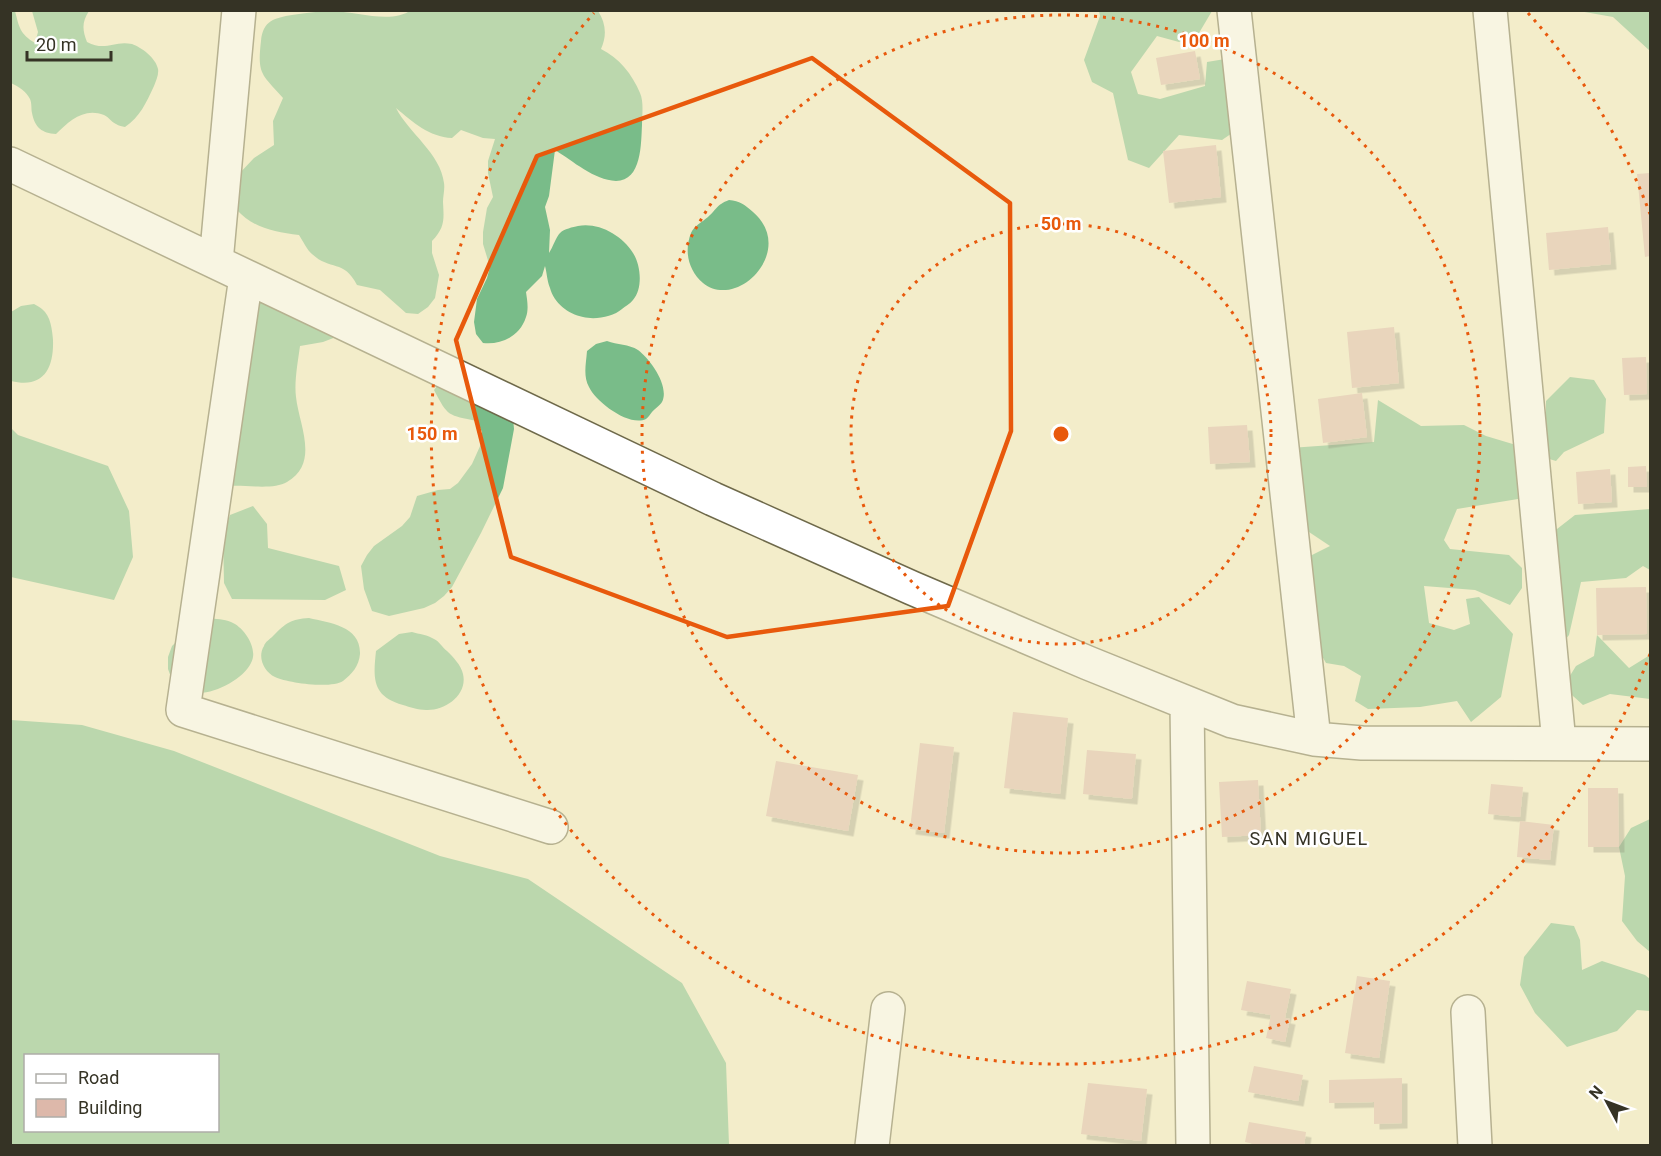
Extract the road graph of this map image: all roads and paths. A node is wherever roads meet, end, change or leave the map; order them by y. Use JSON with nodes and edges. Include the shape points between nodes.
{"nodes":[{"id":1,"x":239,"y":10,"type":"edge"},
{"id":2,"x":1234,"y":10,"type":"edge"},
{"id":3,"x":1490,"y":10,"type":"edge"},
{"id":4,"x":10,"y":164,"type":"edge"},
{"id":5,"x":216,"y":262,"type":"junction"},
{"id":6,"x":246,"y":277,"type":"junction"},
{"id":7,"x":1187,"y":704,"type":"junction"},
{"id":8,"x":1314,"y":739,"type":"junction"},
{"id":9,"x":1559,"y":743,"type":"junction"},
{"id":10,"x":1650,"y":744,"type":"edge"},
{"id":11,"x":550,"y":827,"type":"dead end"},
{"id":12,"x":888,"y":1009,"type":"dead end"},
{"id":13,"x":1468,"y":1012,"type":"dead end"},
{"id":14,"x":872,"y":1146,"type":"edge"},
{"id":15,"x":1193,"y":1146,"type":"edge"},
{"id":16,"x":1475,"y":1146,"type":"edge"}],
"edges":[{"from":1,"to":5,"type":"street"},
{"from":2,"to":8,"type":"street"},
{"from":3,"to":9,"type":"street"},
{"from":4,"to":5,"type":"street"},
{"from":5,"to":6,"type":"street"},
{"from":6,"to":7,"type":"street","via":[[713,499]]},
{"from":6,"to":11,"type":"street","via":[[183,710]]},
{"from":7,"to":8,"type":"street","via":[[1232,721]]},
{"from":7,"to":15,"type":"street"},
{"from":8,"to":9,"type":"street","via":[[1362,743]]},
{"from":9,"to":10,"type":"street"},
{"from":12,"to":14,"type":"street"},
{"from":13,"to":16,"type":"street"}]}
